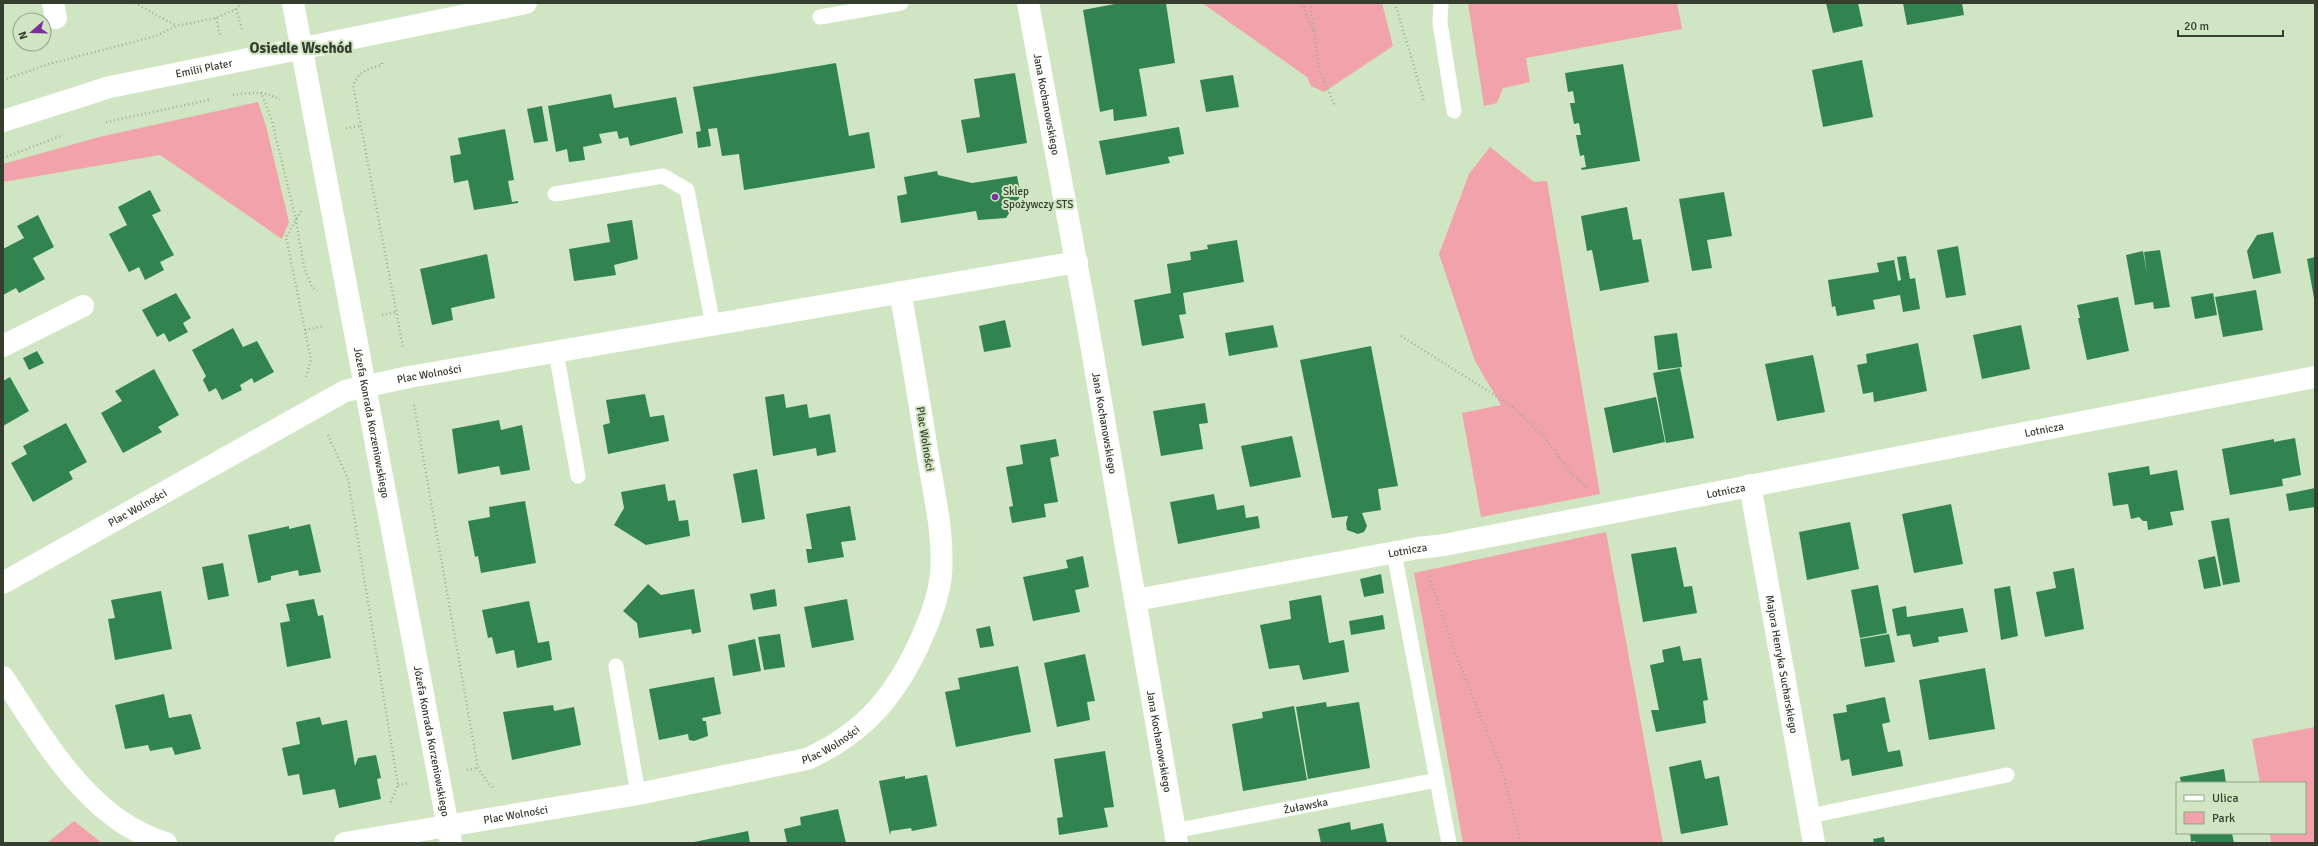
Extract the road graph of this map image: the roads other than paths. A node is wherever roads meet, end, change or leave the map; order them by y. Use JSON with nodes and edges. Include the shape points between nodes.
{"nodes":[{"id":1,"x":293,"y":3,"type":"edge"},
{"id":2,"x":526,"y":3,"type":"edge"},
{"id":3,"x":901,"y":3,"type":"edge"},
{"id":4,"x":1028,"y":3,"type":"edge"},
{"id":5,"x":1431,"y":3,"type":"edge"},
{"id":6,"x":1441,"y":3,"type":"edge"},
{"id":7,"x":858,"y":7,"type":"edge"},
{"id":8,"x":820,"y":17,"type":"dead end"},
{"id":9,"x":1440,"y":23,"type":"junction"},
{"id":10,"x":301,"y":48,"type":"junction"},
{"id":11,"x":1454,"y":111,"type":"dead end"},
{"id":12,"x":3,"y":121,"type":"edge"},
{"id":13,"x":555,"y":194,"type":"dead end"},
{"id":14,"x":1077,"y":262,"type":"junction"},
{"id":15,"x":900,"y":292,"type":"junction"},
{"id":16,"x":83,"y":306,"type":"dead end"},
{"id":17,"x":713,"y":325,"type":"junction"},
{"id":18,"x":3,"y":346,"type":"edge"},
{"id":19,"x":556,"y":352,"type":"junction"},
{"id":20,"x":2315,"y":377,"type":"edge"},
{"id":21,"x":366,"y":385,"type":"junction"},
{"id":22,"x":578,"y":476,"type":"dead end"},
{"id":23,"x":1750,"y":485,"type":"junction"},
{"id":24,"x":1394,"y":553,"type":"junction"},
{"id":25,"x":3,"y":583,"type":"edge"},
{"id":26,"x":1136,"y":600,"type":"junction"},
{"id":27,"x":616,"y":666,"type":"dead end"},
{"id":28,"x":3,"y":677,"type":"edge"},
{"id":29,"x":2007,"y":775,"type":"dead end"},
{"id":30,"x":1437,"y":780,"type":"junction"},
{"id":31,"x":638,"y":794,"type":"junction"},
{"id":32,"x":1810,"y":816,"type":"junction"},
{"id":33,"x":449,"y":835,"type":"edge"},
{"id":34,"x":1175,"y":837,"type":"edge"},
{"id":35,"x":166,"y":843,"type":"edge"},
{"id":36,"x":345,"y":843,"type":"edge"},
{"id":37,"x":1449,"y":843,"type":"edge"},
{"id":38,"x":1814,"y":843,"type":"edge"}],
"edges":[{"from":1,"to":10,"type":"street","name":"Józefa Konrada Korzeniowskiego"},
{"from":2,"to":10,"type":"street","name":"Emilii Plater"},
{"from":3,"to":7,"type":"lane"},
{"from":4,"to":14,"type":"street","name":"Jana Kochanowskiego"},
{"from":5,"to":9,"type":"lane"},
{"from":6,"to":9,"type":"lane"},
{"from":7,"to":8,"type":"lane"},
{"from":9,"to":11,"type":"lane"},
{"from":10,"to":12,"type":"street","name":"Emilii Plater","via":[[110,87]]},
{"from":10,"to":21,"type":"street","name":"Józefa Konrada Korzeniowskiego"},
{"from":13,"to":17,"type":"lane","via":[[663,176],[687,190]]},
{"from":14,"to":15,"type":"street","name":"Plac Wolności"},
{"from":14,"to":26,"type":"street","name":"Jana Kochanowskiego"},
{"from":15,"to":17,"type":"street","name":"Plac Wolności"},
{"from":15,"to":31,"type":"street","name":"Plac Wolności","via":[[939,524],[941,554],[941,575],[935,606],[911,663],[890,695],[872,716],[849,737],[831,748],[807,759],[784,765]]},
{"from":16,"to":18,"type":"street"},
{"from":17,"to":19,"type":"street","name":"Plac Wolności"},
{"from":19,"to":21,"type":"street","name":"Plac Wolności"},
{"from":19,"to":22,"type":"lane"},
{"from":20,"to":23,"type":"street","name":"Lotnicza"},
{"from":21,"to":25,"type":"street","name":"Plac Wolności","via":[[344,391],[312,408]]},
{"from":21,"to":33,"type":"street","name":"Józefa Konrada Korzeniowskiego"},
{"from":23,"to":24,"type":"street","name":"Lotnicza"},
{"from":23,"to":32,"type":"street","name":"Majora Henryka Sucharskiego"},
{"from":24,"to":26,"type":"street","name":"Lotnicza"},
{"from":24,"to":30,"type":"lane"},
{"from":26,"to":34,"type":"street","name":"Jana Kochanowskiego"},
{"from":27,"to":31,"type":"lane"},
{"from":28,"to":35,"type":"street","via":[[44,738],[81,786],[105,809],[136,831]]},
{"from":29,"to":32,"type":"lane"},
{"from":30,"to":34,"type":"lane","name":"Żuławska"},
{"from":30,"to":37,"type":"lane"},
{"from":31,"to":33,"type":"street","name":"Plac Wolności"},
{"from":32,"to":38,"type":"street","name":"Majora Henryka Sucharskiego"},
{"from":33,"to":36,"type":"street","name":"Plac Wolności"}]}
